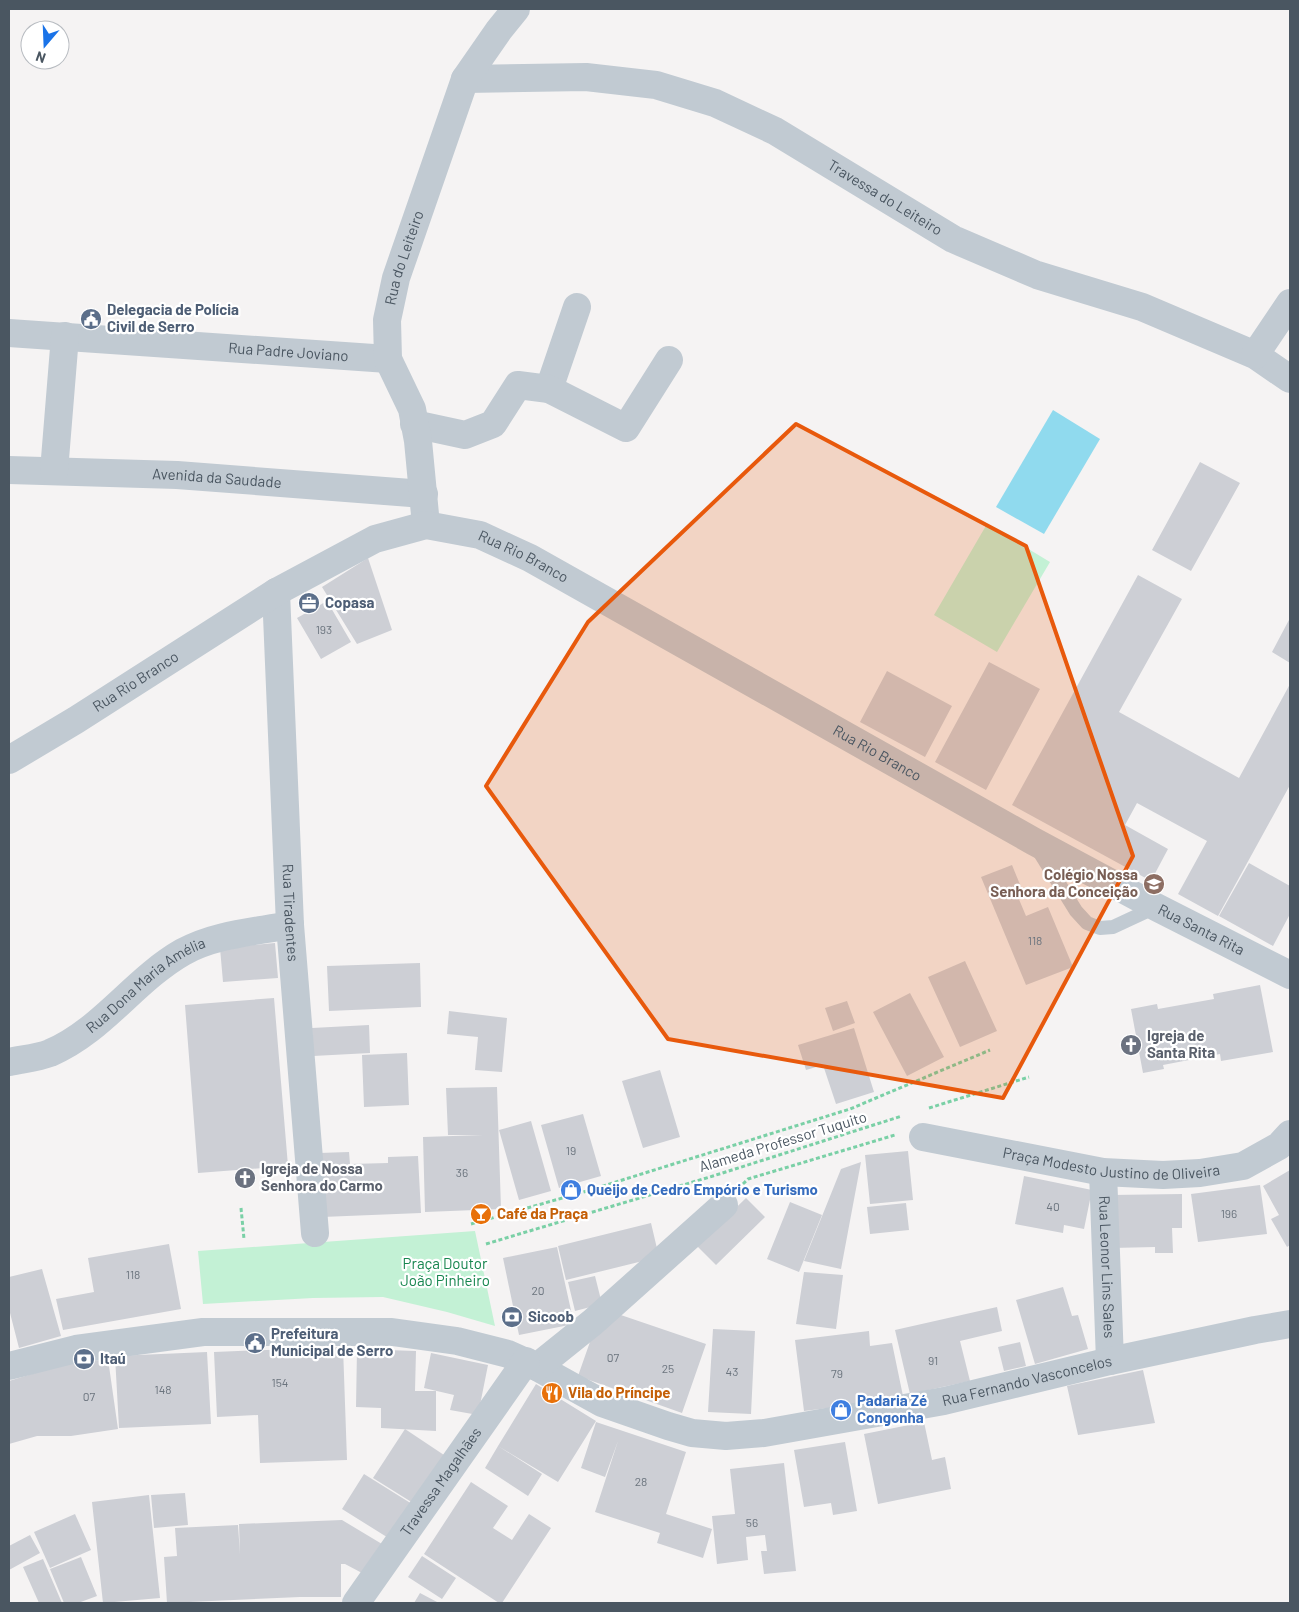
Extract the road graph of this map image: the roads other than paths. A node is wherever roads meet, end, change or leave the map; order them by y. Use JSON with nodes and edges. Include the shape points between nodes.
{"nodes":[{"id":1,"x":516,"y":9,"type":"edge"},
{"id":2,"x":465,"y":79,"type":"junction"},
{"id":3,"x":1290,"y":303,"type":"edge"},
{"id":4,"x":577,"y":307,"type":"dead end"},
{"id":5,"x":9,"y":333,"type":"edge"},
{"id":6,"x":65,"y":336,"type":"junction"},
{"id":7,"x":1254,"y":355,"type":"junction"},
{"id":8,"x":388,"y":359,"type":"junction"},
{"id":9,"x":669,"y":360,"type":"dead end"},
{"id":10,"x":1290,"y":379,"type":"edge"},
{"id":11,"x":549,"y":389,"type":"junction"},
{"id":12,"x":414,"y":424,"type":"junction"},
{"id":13,"x":9,"y":470,"type":"edge"},
{"id":14,"x":54,"y":471,"type":"junction"},
{"id":15,"x":424,"y":494,"type":"junction"},
{"id":16,"x":426,"y":525,"type":"junction"},
{"id":17,"x":276,"y":592,"type":"junction"},
{"id":18,"x":9,"y":760,"type":"edge"},
{"id":19,"x":1033,"y":841,"type":"junction"},
{"id":20,"x":1156,"y":907,"type":"junction"},
{"id":21,"x":290,"y":925,"type":"junction"},
{"id":22,"x":1289,"y":969,"type":"edge"},
{"id":23,"x":9,"y":1062,"type":"edge"},
{"id":24,"x":1290,"y":1134,"type":"edge"},
{"id":25,"x":923,"y":1137,"type":"road end"},
{"id":26,"x":1103,"y":1172,"type":"junction"},
{"id":27,"x":724,"y":1205,"type":"road end"},
{"id":28,"x":315,"y":1233,"type":"dead end"},
{"id":29,"x":1290,"y":1324,"type":"edge"},
{"id":30,"x":1110,"y":1361,"type":"junction"},
{"id":31,"x":531,"y":1364,"type":"junction"},
{"id":32,"x":9,"y":1366,"type":"edge"},
{"id":33,"x":356,"y":1603,"type":"edge"}],
"edges":[{"from":1,"to":2,"type":"street","name":"Rua do Leiteiro"},
{"from":2,"to":7,"type":"street","name":"Travessa do Leiteiro","via":[[586,77],[656,85],[715,103],[775,131],[953,239],[1037,275],[1142,307]]},
{"from":2,"to":8,"type":"street","name":"Rua do Leiteiro","via":[[396,278],[387,320]]},
{"from":3,"to":7,"type":"street"},
{"from":4,"to":11,"type":"street"},
{"from":5,"to":6,"type":"street","name":"Rua Padre Joviano"},
{"from":6,"to":8,"type":"street","name":"Rua Padre Joviano"},
{"from":6,"to":14,"type":"street"},
{"from":7,"to":10,"type":"street","name":"Travessa do Leiteiro"},
{"from":8,"to":12,"type":"street","name":"Rua do Leiteiro","via":[[412,409]]},
{"from":9,"to":11,"type":"street","via":[[626,428]]},
{"from":11,"to":12,"type":"street","via":[[518,385],[493,424],[465,435]]},
{"from":12,"to":15,"type":"street","name":"Rua do Leiteiro"},
{"from":13,"to":14,"type":"street","name":"Avenida da Saudade"},
{"from":14,"to":15,"type":"street","name":"Avenida da Saudade","via":[[177,475]]},
{"from":15,"to":16,"type":"street","name":"Rua do Leiteiro"},
{"from":16,"to":17,"type":"street","name":"Rua Rio Branco","via":[[375,539]]},
{"from":16,"to":19,"type":"street","name":"Rua Rio Branco","via":[[480,535],[530,558]]},
{"from":17,"to":18,"type":"street","name":"Rua Rio Branco"},
{"from":17,"to":21,"type":"street","name":"Rua Tiradentes"},
{"from":19,"to":20,"type":"street","name":"Rua Santa Rita"},
{"from":19,"to":20,"type":"lane","via":[[1076,912],[1087,923],[1100,928],[1113,927]]},
{"from":20,"to":22,"type":"street","name":"Rua Santa Rita"},
{"from":21,"to":23,"type":"street","name":"Rua Dona Maria Amélia","via":[[215,938],[183,952],[70,1042],[48,1054]]},
{"from":21,"to":28,"type":"street","name":"Rua Tiradentes"},
{"from":24,"to":26,"type":"street","name":"Praça Modesto Justino de Oliveira","via":[[1279,1146],[1243,1166],[1163,1175]]},
{"from":25,"to":26,"type":"street","name":"Praça Modesto Justino de Oliveira"},
{"from":26,"to":30,"type":"street","name":"Rua Leonor Lins Sales"},
{"from":27,"to":31,"type":"street","name":"Travessa Magalhães","via":[[593,1322]]},
{"from":29,"to":30,"type":"street","name":"Rua Fernando Vasconcelos"},
{"from":30,"to":31,"type":"street","name":"Rua Fernando Vasconcelos","via":[[944,1401],[764,1433],[726,1436],[692,1433],[602,1403]]},
{"from":31,"to":32,"type":"street","name":"Rua Fernando Vasconcelos","via":[[508,1354],[457,1342],[392,1332],[203,1332],[76,1349]]},
{"from":31,"to":33,"type":"street","name":"Travessa Magalhães"}]}
